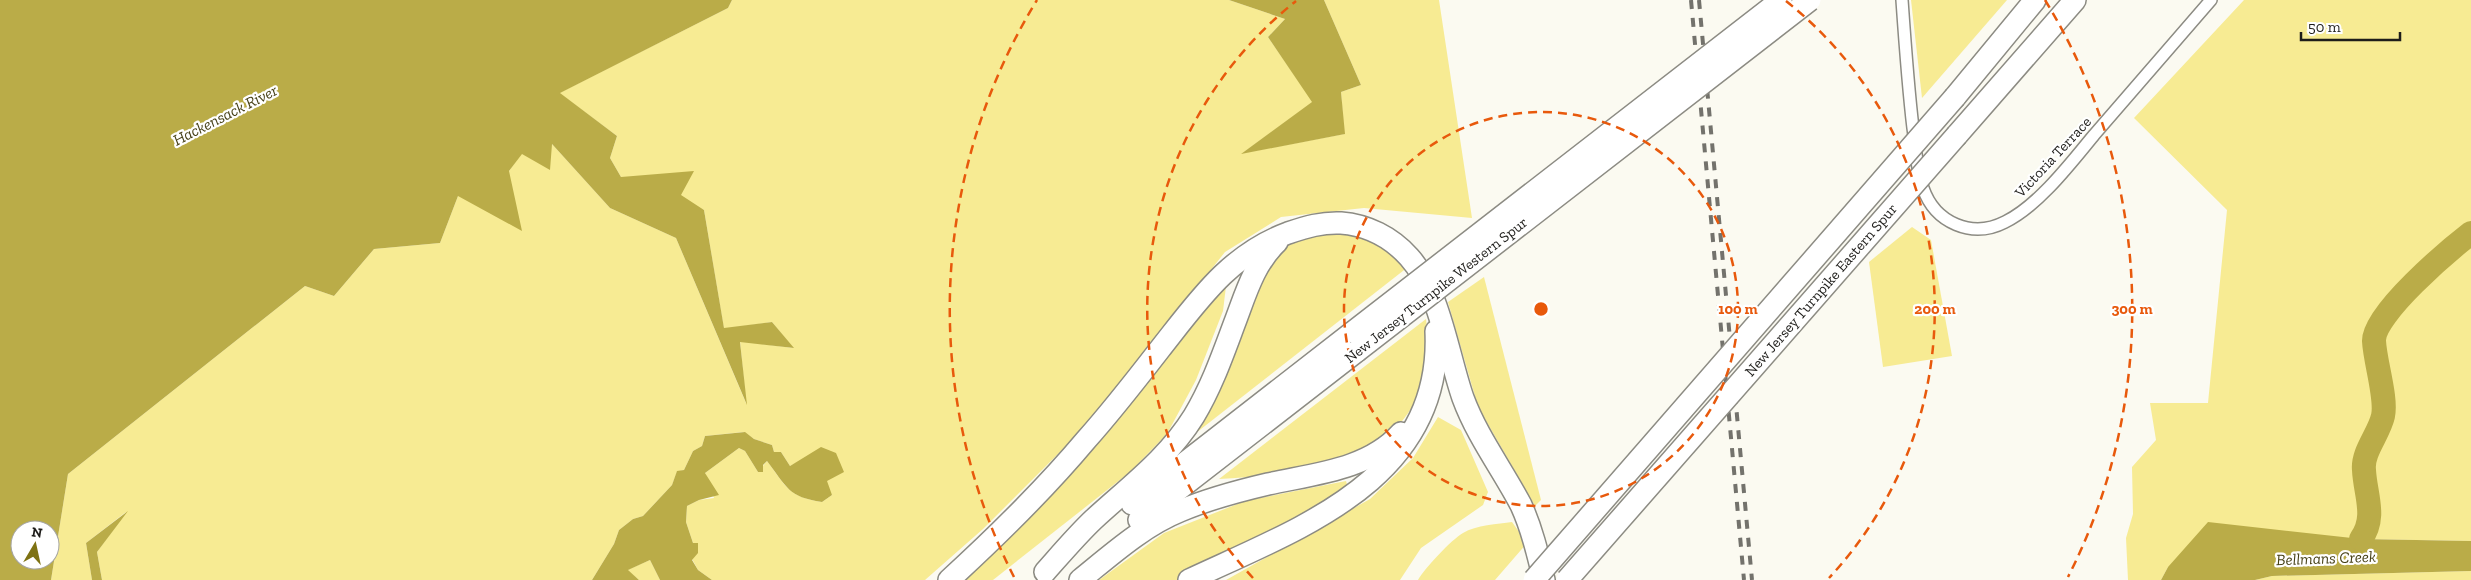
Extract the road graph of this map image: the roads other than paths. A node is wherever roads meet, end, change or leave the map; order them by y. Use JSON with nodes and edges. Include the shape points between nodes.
{"nodes":[{"id":1,"x":1810,"y":0,"type":"edge"},
{"id":2,"x":1902,"y":0,"type":"edge"},
{"id":3,"x":2035,"y":0,"type":"edge"},
{"id":4,"x":2075,"y":0,"type":"edge"},
{"id":5,"x":2211,"y":0,"type":"edge"},
{"id":6,"x":1776,"y":3,"type":"edge"},
{"id":7,"x":1286,"y":234,"type":"junction"},
{"id":8,"x":1433,"y":304,"type":"junction"},
{"id":9,"x":1355,"y":341,"type":"junction"},
{"id":10,"x":1426,"y":404,"type":"junction"},
{"id":11,"x":1047,"y":577,"type":"edge"},
{"id":12,"x":949,"y":580,"type":"edge"},
{"id":13,"x":1080,"y":580,"type":"edge"},
{"id":14,"x":1189,"y":580,"type":"edge"},
{"id":15,"x":1534,"y":580,"type":"edge"},
{"id":16,"x":1544,"y":580,"type":"edge"},
{"id":17,"x":1567,"y":580,"type":"edge"}],
"edges":[{"from":1,"to":9,"type":"highway","name":"New Jersey Turnpike Western Spur","bridge":true},
{"from":2,"to":5,"type":"street","name":"Victoria Terrace","via":[[1910,105],[1923,189],[1931,204],[1952,224],[1968,229],[1986,229],[2006,222],[2041,195]]},
{"from":3,"to":15,"type":"highway","name":"New Jersey Turnpike Eastern Spur","bridge":true,"via":[[1955,97]]},
{"from":4,"to":17,"type":"highway","name":"New Jersey Turnpike Eastern Spur","bridge":true},
{"from":6,"to":9,"type":"highway","name":"New Jersey Turnpike Western Spur","bridge":true},
{"from":7,"to":8,"type":"highway","via":[[1312,225],[1336,223],[1361,226],[1377,233],[1392,241],[1410,258],[1421,274]]},
{"from":7,"to":11,"type":"highway","via":[[1258,265],[1216,373],[1184,430],[1149,471],[1094,519]]},
{"from":7,"to":12,"type":"highway","via":[[1254,249],[1212,284],[1077,451],[1007,526]]},
{"from":8,"to":10,"type":"highway","via":[[1436,358]]},
{"from":8,"to":16,"type":"highway","via":[[1464,400],[1479,433],[1522,507]]},
{"from":9,"to":11,"type":"highway","name":"New Jersey Turnpike Western Spur"},
{"from":10,"to":13,"type":"highway","via":[[1399,436],[1372,456],[1352,465],[1241,491],[1180,510],[1148,528]]},
{"from":10,"to":14,"type":"highway","via":[[1409,440],[1365,485],[1301,526]]}]}
